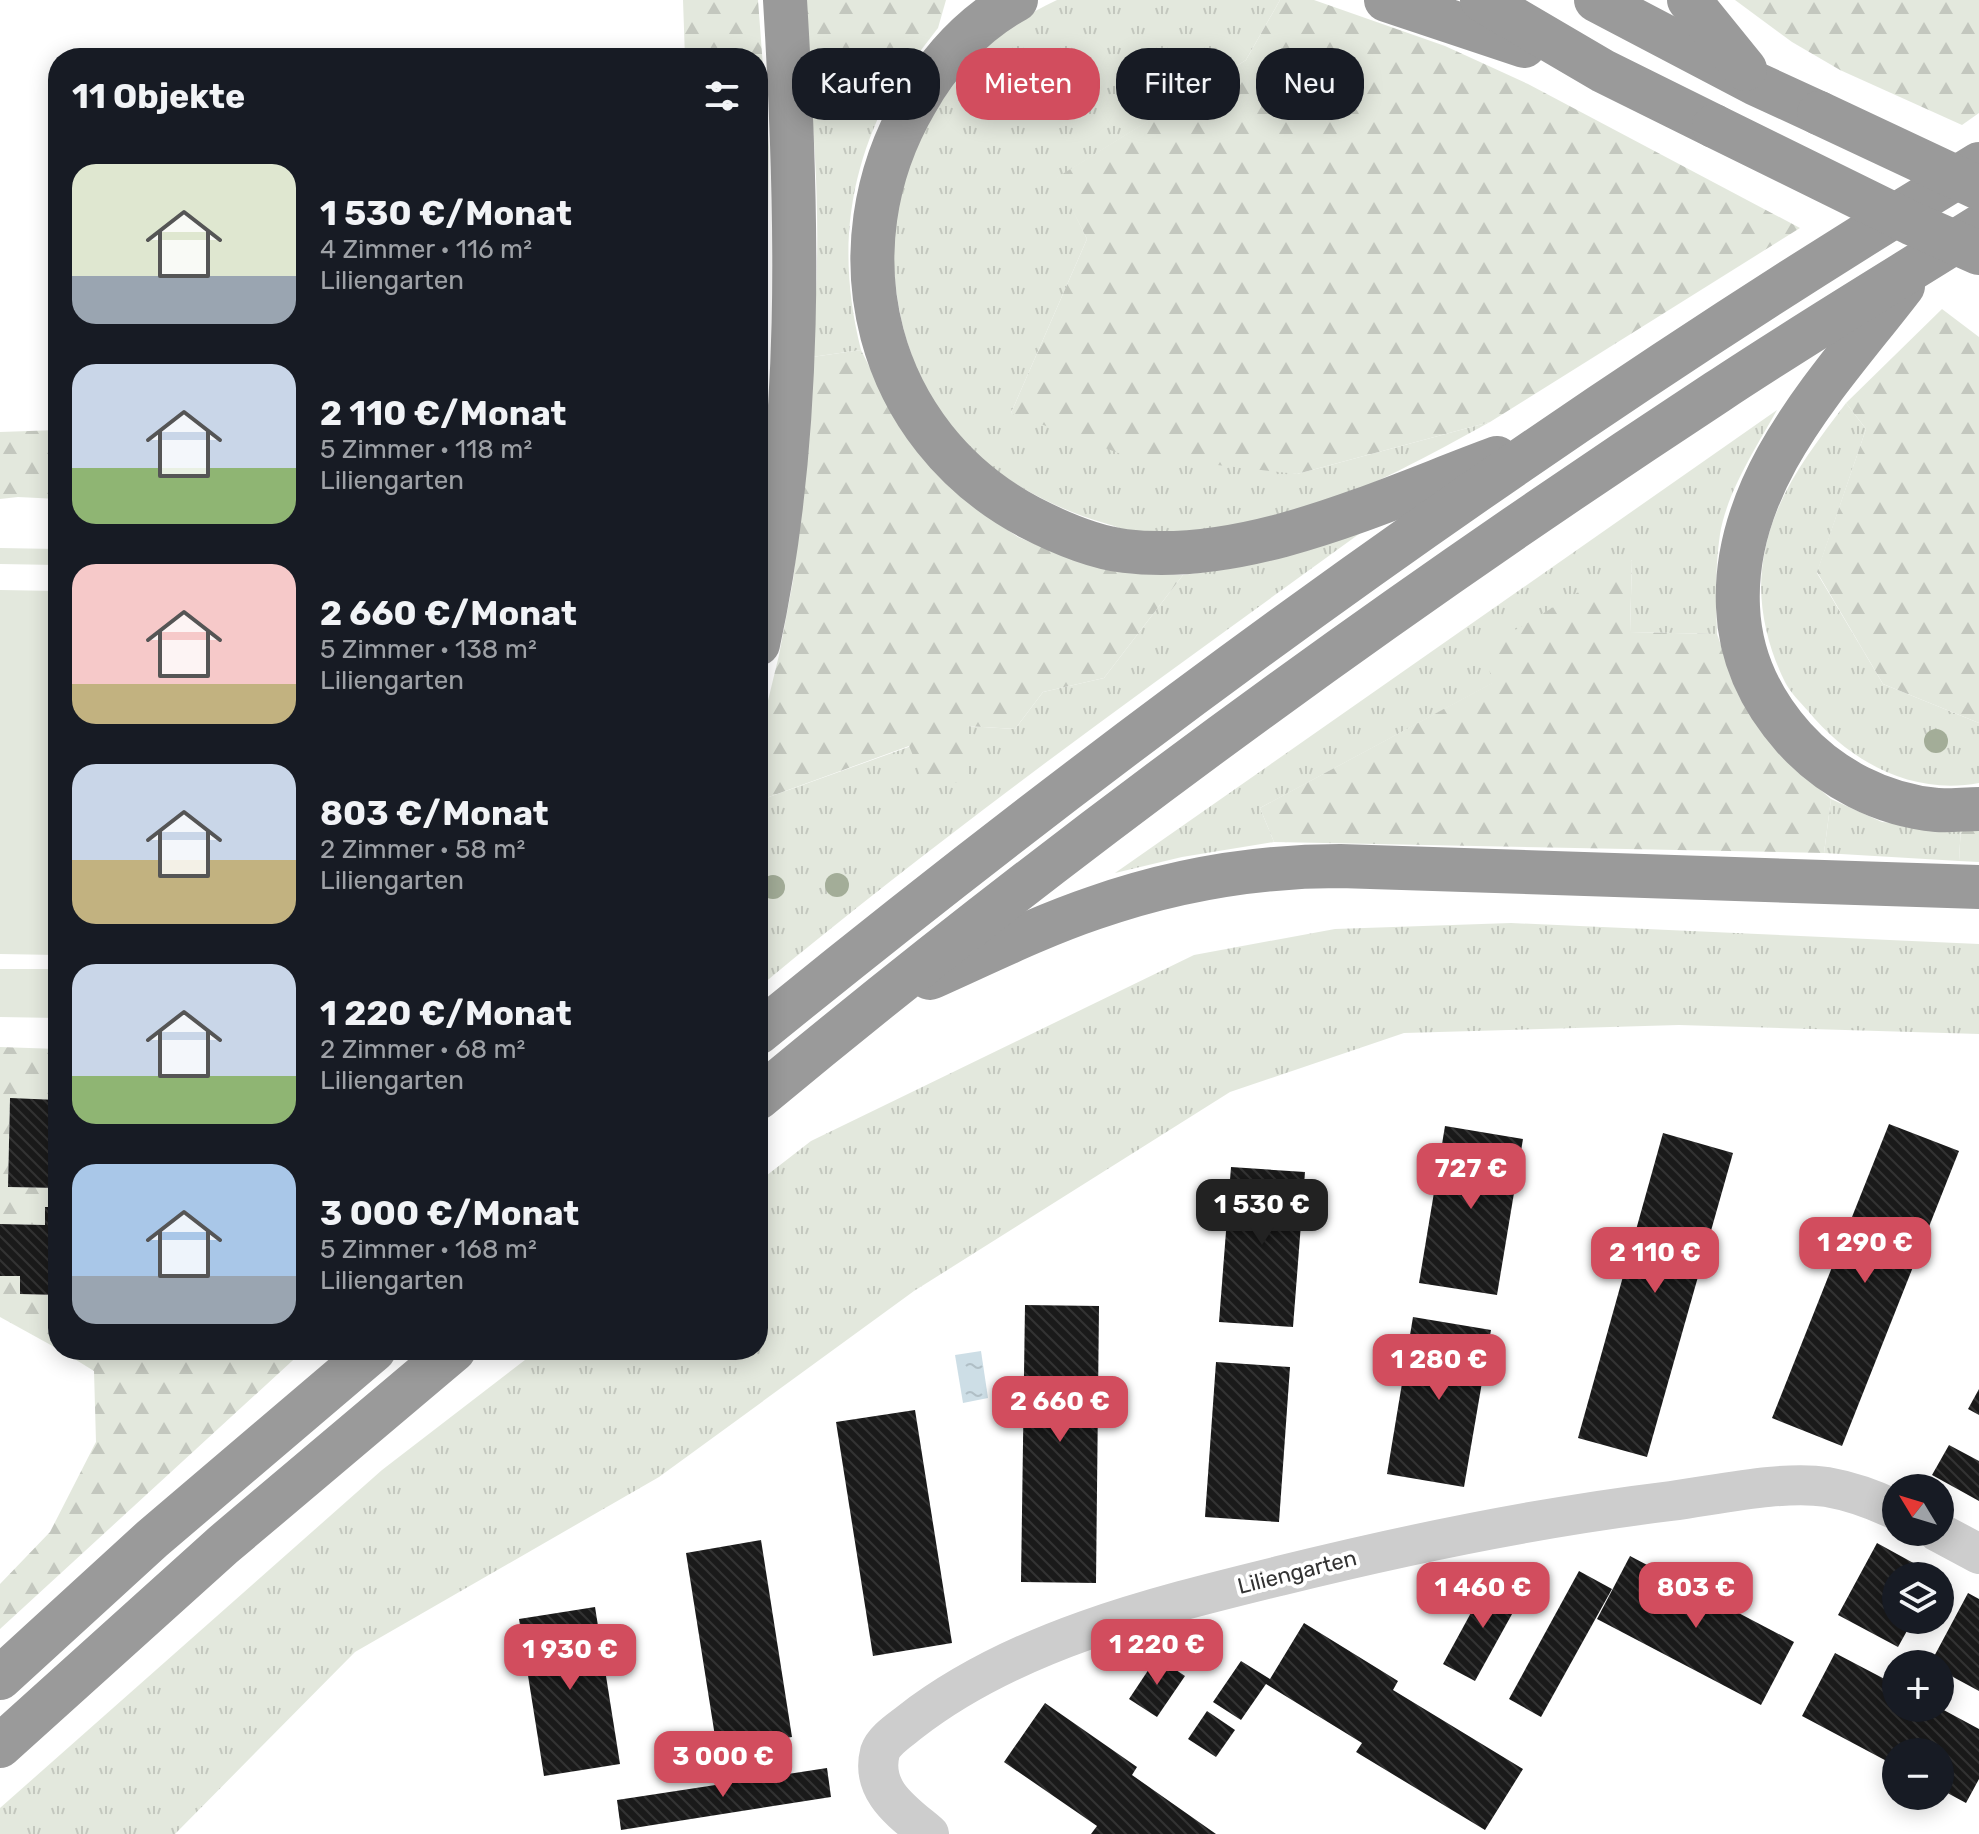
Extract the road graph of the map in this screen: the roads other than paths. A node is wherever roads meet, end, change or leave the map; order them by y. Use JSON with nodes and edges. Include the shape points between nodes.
{"nodes":[{"id":1,"x":785,"y":0,"type":"edge"},
{"id":2,"x":1016,"y":0,"type":"edge"},
{"id":3,"x":1386,"y":0,"type":"edge"},
{"id":4,"x":1482,"y":0,"type":"edge"},
{"id":5,"x":1596,"y":0,"type":"edge"},
{"id":6,"x":1689,"y":0,"type":"edge"},
{"id":7,"x":1603,"y":71,"type":"junction"},
{"id":8,"x":1756,"y":84,"type":"junction"},
{"id":9,"x":1979,"y":164,"type":"edge"},
{"id":10,"x":1979,"y":188,"type":"edge"},
{"id":11,"x":1911,"y":223,"type":"junction"},
{"id":12,"x":1979,"y":227,"type":"edge"},
{"id":13,"x":1979,"y":253,"type":"edge"},
{"id":14,"x":1919,"y":265,"type":"junction"},
{"id":15,"x":1979,"y":288,"type":"edge"},
{"id":16,"x":1551,"y":438,"type":"junction"},
{"id":17,"x":768,"y":594,"type":"edge"},
{"id":18,"x":1979,"y":809,"type":"edge"},
{"id":19,"x":1979,"y":887,"type":"edge"},
{"id":20,"x":873,"y":1003,"type":"junction"},
{"id":21,"x":768,"y":1025,"type":"edge"},
{"id":22,"x":768,"y":1090,"type":"edge"},
{"id":23,"x":353,"y":1360,"type":"edge"},
{"id":24,"x":362,"y":1360,"type":"edge"},
{"id":25,"x":442,"y":1360,"type":"edge"},
{"id":26,"x":324,"y":1391,"type":"junction"},
{"id":27,"x":1882,"y":1504,"type":"edge"},
{"id":28,"x":1954,"y":1541,"type":"edge"},
{"id":29,"x":1979,"y":1554,"type":"edge"},
{"id":30,"x":0,"y":1678,"type":"edge"},
{"id":31,"x":0,"y":1746,"type":"edge"},
{"id":32,"x":929,"y":1834,"type":"edge"}],
"edges":[{"from":1,"to":17,"type":"highway","via":[[793,206],[792,368]]},
{"from":2,"to":16,"type":"highway","via":[[975,28],[947,56],[901,127],[884,168],[870,252],[882,338],[897,377],[949,456],[978,483],[1008,506],[1082,540],[1122,551],[1198,553],[1303,529]]},
{"from":3,"to":7,"type":"highway"},
{"from":4,"to":7,"type":"highway"},
{"from":5,"to":8,"type":"highway"},
{"from":6,"to":8,"type":"highway"},
{"from":7,"to":11,"type":"highway","bridge":true},
{"from":8,"to":10,"type":"highway","bridge":true},
{"from":9,"to":16,"type":"highway","via":[[1826,257]]},
{"from":11,"to":13,"type":"highway","bridge":true},
{"from":11,"to":15,"type":"highway"},
{"from":12,"to":14,"type":"highway"},
{"from":14,"to":18,"type":"highway","via":[[1811,406],[1761,488],[1744,533],[1736,581],[1739,631],[1753,677],[1776,719],[1808,754],[1847,782],[1891,801],[1937,810]]},
{"from":14,"to":20,"type":"highway","via":[[1716,393],[1442,578],[1116,813]]},
{"from":16,"to":21,"type":"highway","via":[[1093,767]]},
{"from":19,"to":20,"type":"highway","via":[[1340,866],[1260,869],[1176,884],[1091,909]]},
{"from":20,"to":22,"type":"highway"},
{"from":23,"to":26,"type":"highway"},
{"from":24,"to":26,"type":"highway"},
{"from":25,"to":31,"type":"highway","via":[[223,1545]]},
{"from":26,"to":30,"type":"highway"},
{"from":27,"to":32,"type":"street","name":"Liliengarten","via":[[1826,1487],[1782,1487],[1590,1510],[1341,1561],[1089,1630],[967,1685],[923,1712],[881,1749],[883,1792]]},
{"from":28,"to":29,"type":"street"}]}
